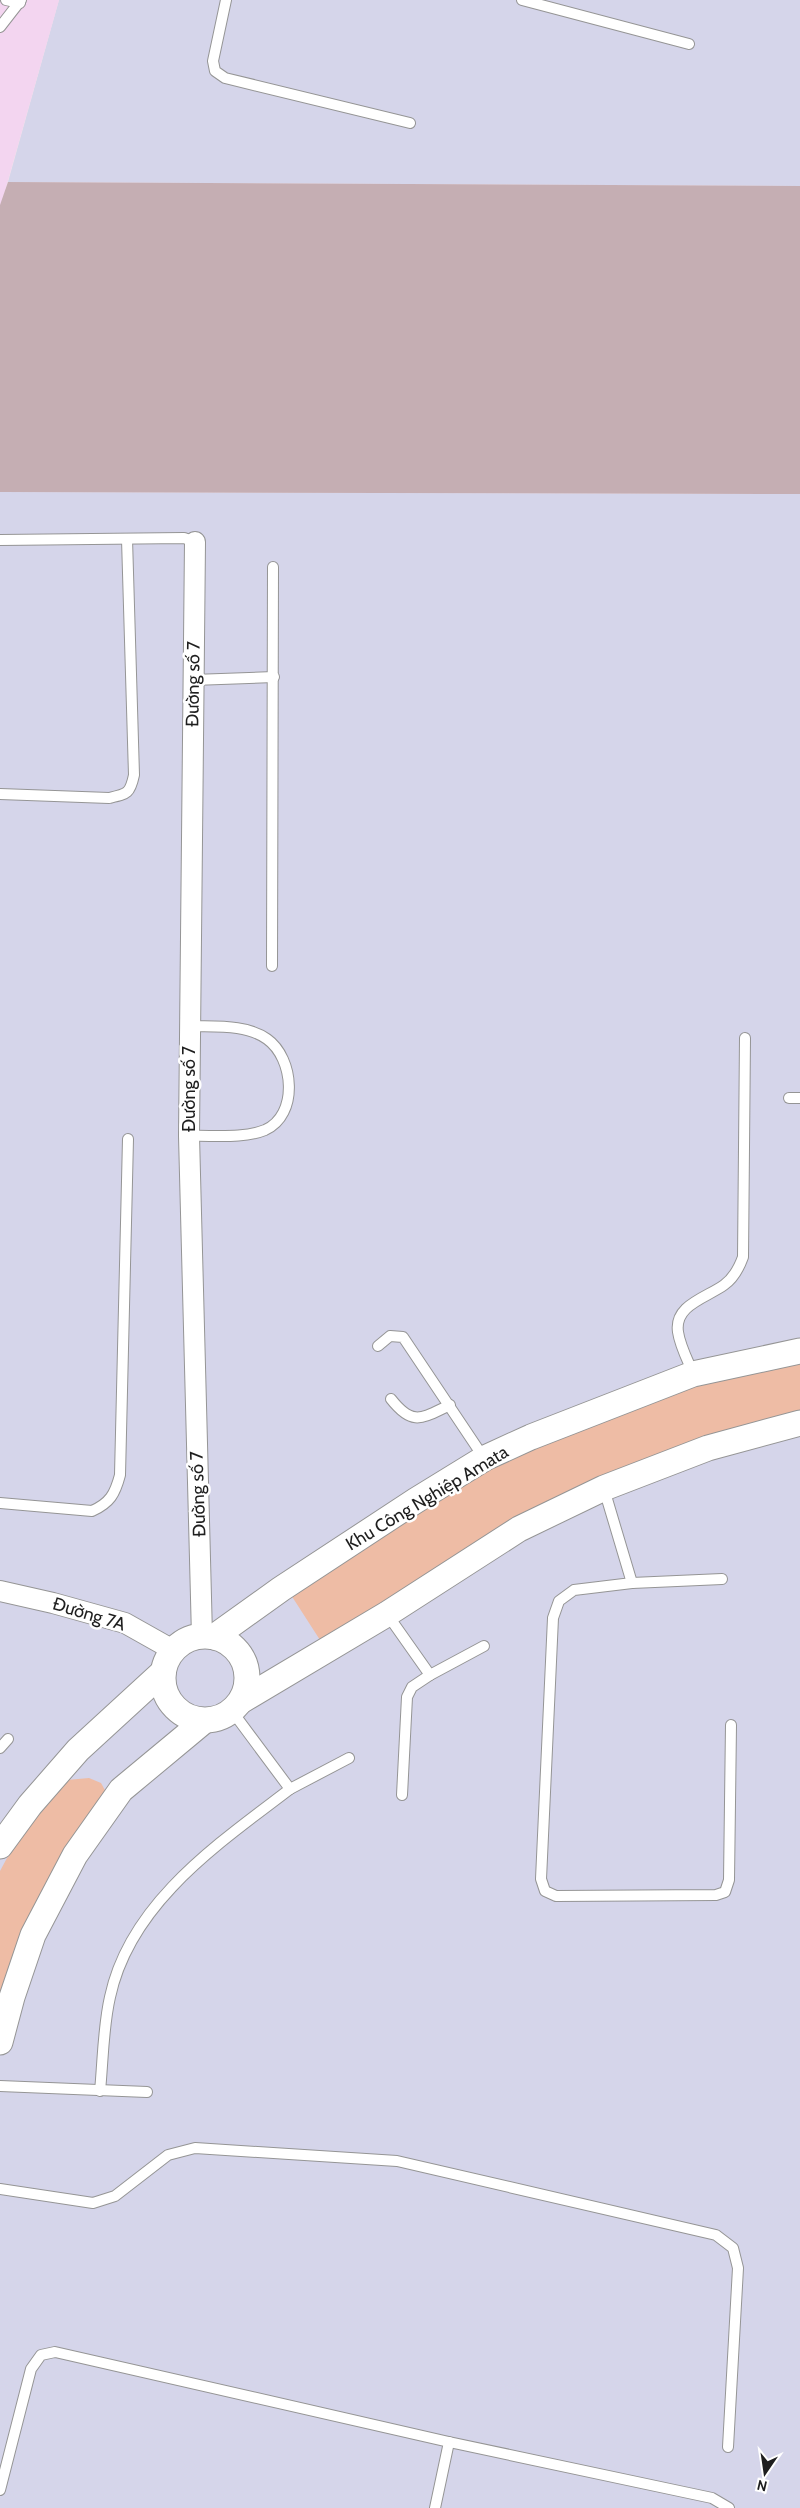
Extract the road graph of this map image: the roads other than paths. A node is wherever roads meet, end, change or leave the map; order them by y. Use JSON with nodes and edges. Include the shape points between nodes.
{"nodes":[{"id":1,"x":6,"y":0,"type":"edge"},
{"id":2,"x":226,"y":0,"type":"edge"},
{"id":3,"x":522,"y":0,"type":"edge"},
{"id":4,"x":20,"y":2,"type":"edge"},
{"id":5,"x":0,"y":27,"type":"edge"},
{"id":6,"x":689,"y":44,"type":"dead end"},
{"id":7,"x":410,"y":123,"type":"dead end"},
{"id":8,"x":127,"y":539,"type":"junction"},
{"id":9,"x":0,"y":540,"type":"edge"},
{"id":10,"x":194,"y":542,"type":"joint"},
{"id":11,"x":273,"y":567,"type":"dead end"},
{"id":12,"x":274,"y":677,"type":"junction"},
{"id":13,"x":193,"y":680,"type":"junction"},
{"id":14,"x":0,"y":794,"type":"edge"},
{"id":15,"x":272,"y":966,"type":"dead end"},
{"id":16,"x":190,"y":1026,"type":"junction"},
{"id":17,"x":745,"y":1038,"type":"dead end"},
{"id":18,"x":789,"y":1098,"type":"dead end"},
{"id":19,"x":800,"y":1098,"type":"edge"},
{"id":20,"x":189,"y":1136,"type":"junction"},
{"id":21,"x":128,"y":1139,"type":"dead end"},
{"id":22,"x":378,"y":1346,"type":"dead end"},
{"id":23,"x":800,"y":1350,"type":"edge"},
{"id":24,"x":693,"y":1374,"type":"junction"},
{"id":25,"x":391,"y":1399,"type":"dead end"},
{"id":26,"x":450,"y":1405,"type":"junction"},
{"id":27,"x":800,"y":1423,"type":"edge"},
{"id":28,"x":485,"y":1458,"type":"junction"},
{"id":29,"x":604,"y":1488,"type":"junction"},
{"id":30,"x":0,"y":1504,"type":"edge"},
{"id":31,"x":722,"y":1580,"type":"dead end"},
{"id":32,"x":632,"y":1583,"type":"junction"},
{"id":33,"x":0,"y":1591,"type":"edge"},
{"id":34,"x":387,"y":1614,"type":"junction"},
{"id":35,"x":208,"y":1636,"type":"junction"},
{"id":36,"x":484,"y":1646,"type":"dead end"},
{"id":37,"x":168,"y":1661,"type":"junction"},
{"id":38,"x":430,"y":1675,"type":"junction"},
{"id":39,"x":237,"y":1706,"type":"junction"},
{"id":40,"x":204,"y":1721,"type":"junction"},
{"id":41,"x":731,"y":1725,"type":"dead end"},
{"id":42,"x":8,"y":1739,"type":"dead end"},
{"id":43,"x":0,"y":1748,"type":"edge"},
{"id":44,"x":349,"y":1758,"type":"dead end"},
{"id":45,"x":290,"y":1789,"type":"junction"},
{"id":46,"x":402,"y":1795,"type":"dead end"},
{"id":47,"x":0,"y":1846,"type":"edge"},
{"id":48,"x":0,"y":2042,"type":"edge"},
{"id":49,"x":0,"y":2086,"type":"edge"},
{"id":50,"x":100,"y":2092,"type":"junction"},
{"id":51,"x":147,"y":2092,"type":"dead end"},
{"id":52,"x":0,"y":2189,"type":"edge"},
{"id":53,"x":449,"y":2442,"type":"junction"},
{"id":54,"x":728,"y":2447,"type":"dead end"},
{"id":55,"x":0,"y":2490,"type":"edge"},
{"id":56,"x":435,"y":2508,"type":"edge"},
{"id":57,"x":728,"y":2508,"type":"edge"}],
"edges":[{"from":1,"to":4,"type":"lane"},
{"from":2,"to":7,"type":"lane","via":[[213,61],[216,71],[225,78]]},
{"from":3,"to":6,"type":"lane"},
{"from":4,"to":5,"type":"lane"},
{"from":8,"to":9,"type":"lane"},
{"from":8,"to":10,"type":"lane","via":[[184,538]]},
{"from":8,"to":14,"type":"lane","via":[[132,787],[126,794],[109,798]]},
{"from":10,"to":13,"type":"street","name":"Đường số 7"},
{"from":11,"to":12,"type":"lane"},
{"from":12,"to":13,"type":"lane"},
{"from":12,"to":15,"type":"lane"},
{"from":13,"to":16,"type":"street","name":"Đường số 7"},
{"from":16,"to":20,"type":"street","name":"Đường số 7"},
{"from":16,"to":20,"type":"lane","via":[[247,1029],[268,1039],[282,1055],[288,1074],[288,1095],[279,1118],[265,1130]]},
{"from":17,"to":24,"type":"lane","via":[[743,1256],[737,1271],[725,1285],[688,1306],[678,1319],[678,1333]]},
{"from":18,"to":19,"type":"lane"},
{"from":20,"to":35,"type":"street","name":"Đường số 7"},
{"from":21,"to":30,"type":"lane","via":[[120,1475],[116,1493],[106,1505],[92,1511]]},
{"from":22,"to":26,"type":"lane","via":[[390,1336],[402,1337]]},
{"from":23,"to":24,"type":"street","name":"Khu Công Nghiệp Amata"},
{"from":24,"to":28,"type":"street","name":"Khu Công Nghiệp Amata"},
{"from":25,"to":26,"type":"lane","via":[[402,1414],[412,1418],[422,1418]]},
{"from":26,"to":28,"type":"lane"},
{"from":27,"to":29,"type":"street","via":[[708,1448]]},
{"from":28,"to":35,"type":"street","name":"Khu Công Nghiệp Amata"},
{"from":29,"to":32,"type":"lane"},
{"from":29,"to":34,"type":"street","via":[[519,1529]]},
{"from":31,"to":32,"type":"lane"},
{"from":32,"to":41,"type":"lane","via":[[574,1590],[559,1601],[553,1618],[541,1879],[545,1891],[556,1896],[716,1895],[725,1892],[729,1880]]},
{"from":33,"to":37,"type":"street","name":"Đường 7A","via":[[125,1623]]},
{"from":34,"to":38,"type":"lane"},
{"from":34,"to":39,"type":"street"},
{"from":35,"to":37,"type":"street","via":[[192,1638]]},
{"from":35,"to":39,"type":"street","via":[[228,1642],[245,1663],[248,1684]]},
{"from":36,"to":38,"type":"lane"},
{"from":37,"to":40,"type":"street","via":[[163,1685],[170,1702],[190,1718]]},
{"from":37,"to":47,"type":"street","via":[[78,1750],[30,1805]]},
{"from":38,"to":46,"type":"lane","via":[[412,1687],[407,1697]]},
{"from":39,"to":40,"type":"street","via":[[218,1718]]},
{"from":39,"to":45,"type":"lane"},
{"from":40,"to":48,"type":"street","via":[[122,1790],[75,1855],[33,1936]]},
{"from":42,"to":43,"type":"lane"},
{"from":44,"to":45,"type":"lane"},
{"from":45,"to":50,"type":"lane","via":[[226,1837],[158,1902],[138,1932],[119,1966],[110,1998]]},
{"from":49,"to":50,"type":"lane"},
{"from":50,"to":51,"type":"lane"},
{"from":52,"to":54,"type":"lane","via":[[93,2202],[115,2196],[168,2154],[195,2148],[397,2161],[716,2235],[734,2248],[738,2268]]},
{"from":53,"to":55,"type":"lane","via":[[55,2352],[41,2355],[31,2369]]},
{"from":53,"to":56,"type":"lane"},
{"from":53,"to":57,"type":"lane","via":[[712,2498]]}]}
